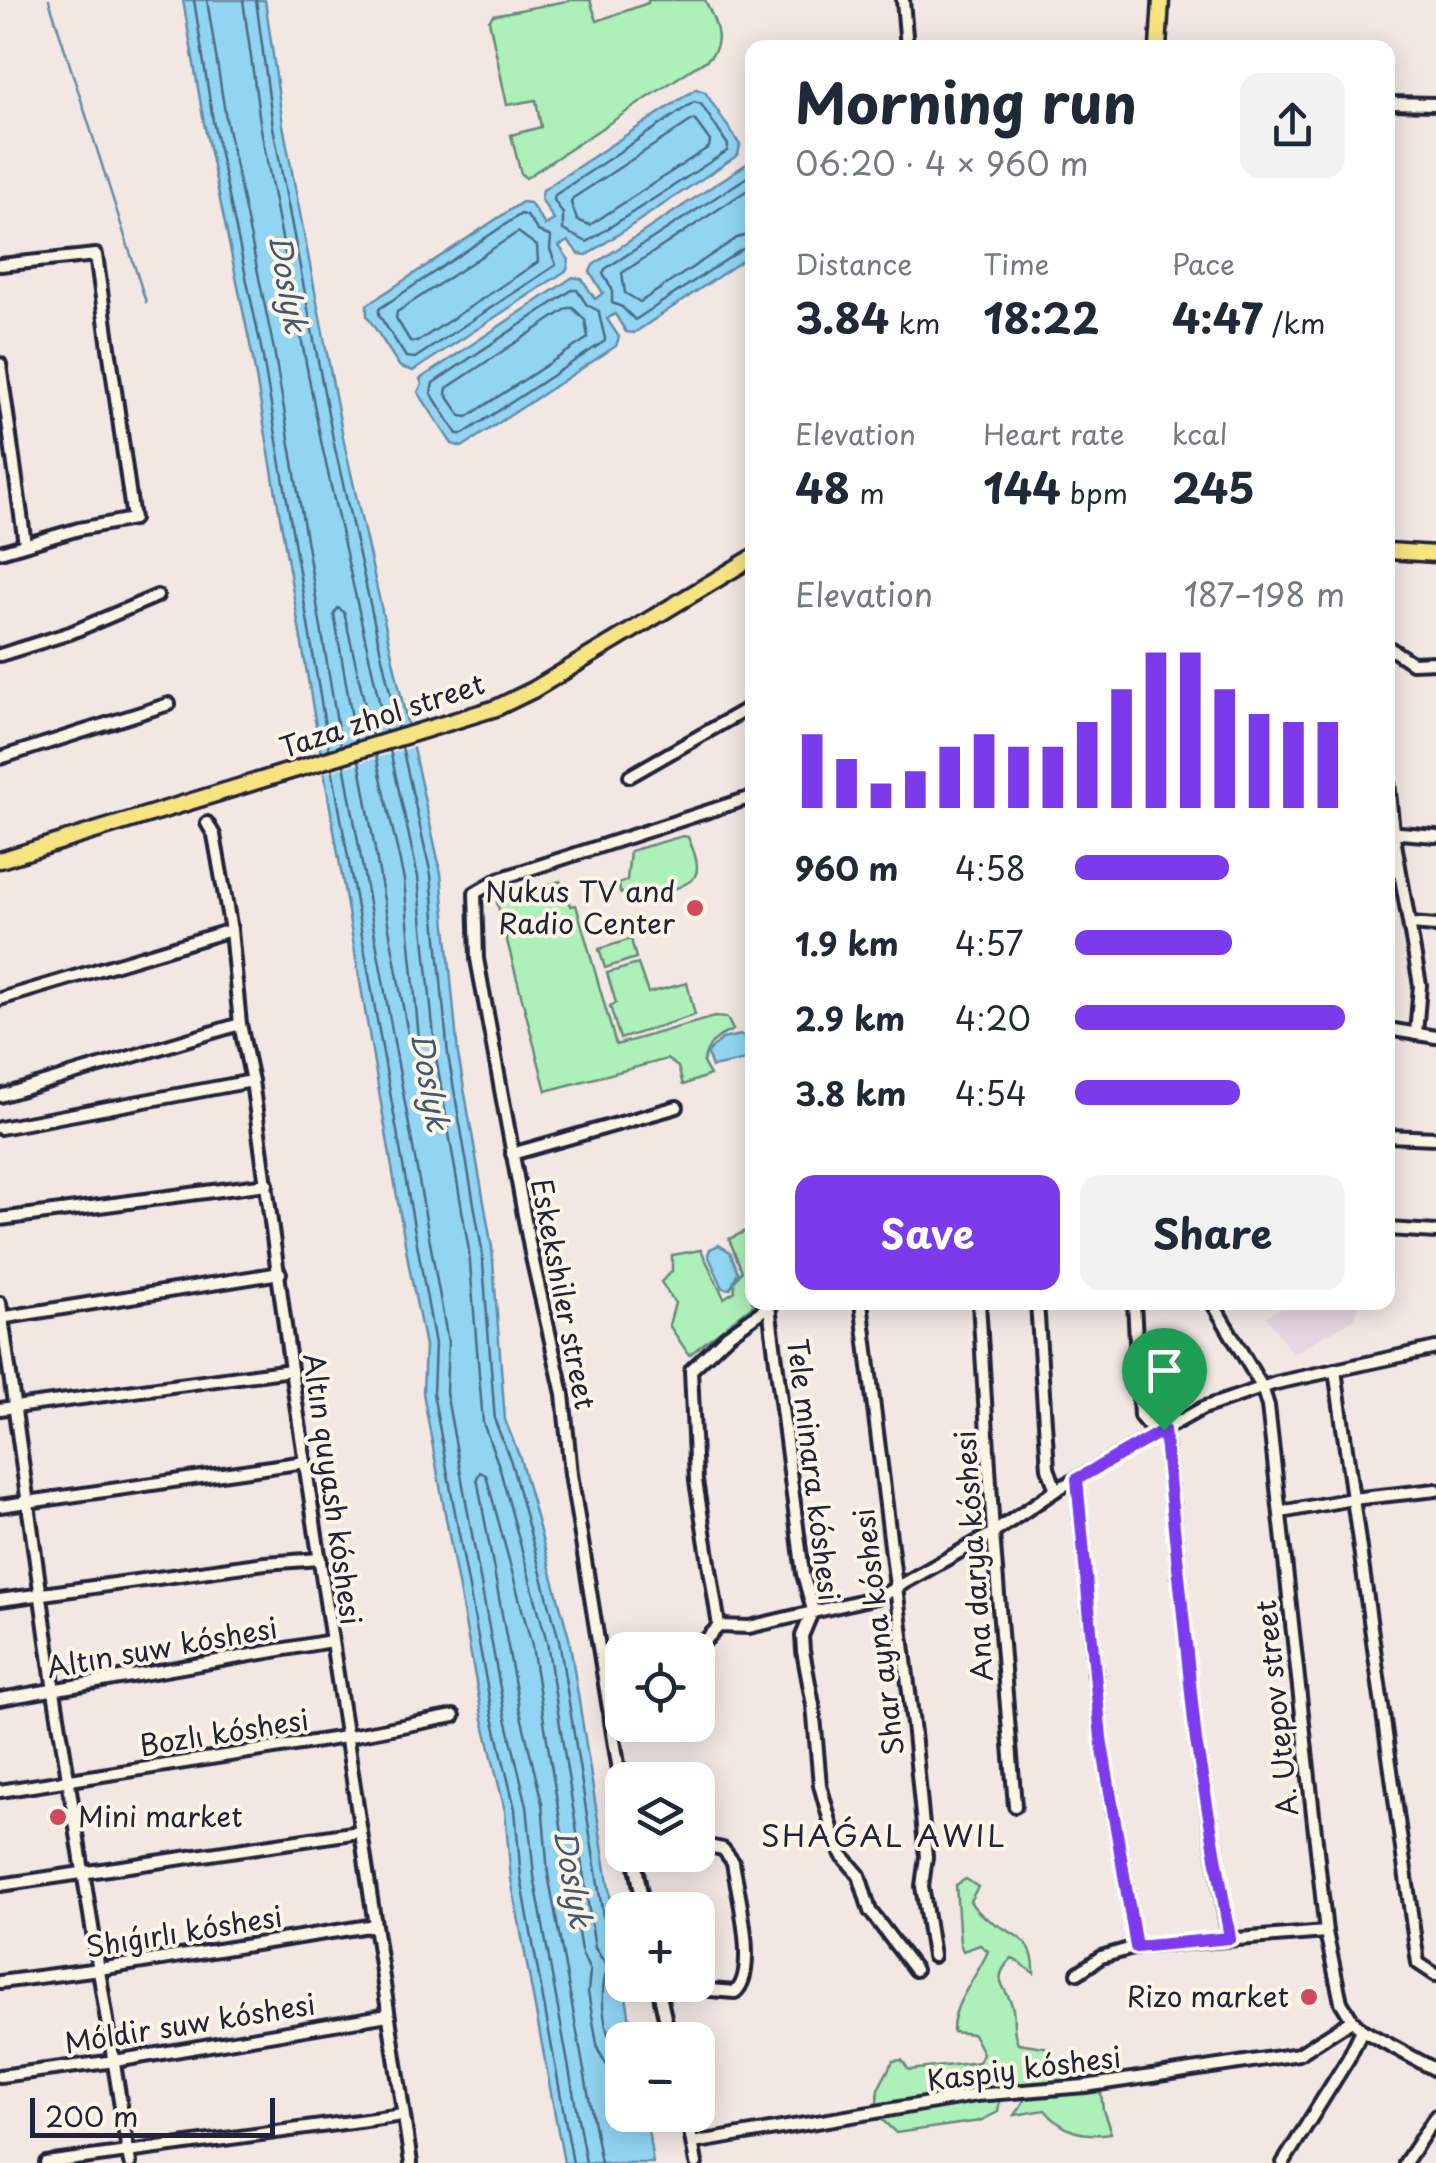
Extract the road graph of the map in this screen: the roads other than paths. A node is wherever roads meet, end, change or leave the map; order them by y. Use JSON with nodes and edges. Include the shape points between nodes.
{"nodes":[{"id":1,"x":903,"y":0,"type":"edge"},
{"id":2,"x":1161,"y":0,"type":"edge"},
{"id":3,"x":906,"y":40,"type":"edge"},
{"id":4,"x":1158,"y":40,"type":"edge"},
{"id":5,"x":1395,"y":103,"type":"edge"},
{"id":6,"x":1436,"y":104,"type":"edge"},
{"id":7,"x":0,"y":266,"type":"edge"},
{"id":8,"x":0,"y":364,"type":"edge"},
{"id":9,"x":25,"y":544,"type":"junction"},
{"id":10,"x":1395,"y":551,"type":"edge"},
{"id":11,"x":0,"y":552,"type":"edge"},
{"id":12,"x":1436,"y":554,"type":"edge"},
{"id":13,"x":745,"y":562,"type":"edge"},
{"id":14,"x":157,"y":596,"type":"dead end"},
{"id":15,"x":1395,"y":651,"type":"edge"},
{"id":16,"x":0,"y":655,"type":"edge"},
{"id":17,"x":1436,"y":662,"type":"edge"},
{"id":18,"x":169,"y":704,"type":"dead end"},
{"id":19,"x":745,"y":710,"type":"edge"},
{"id":20,"x":0,"y":758,"type":"edge"},
{"id":21,"x":630,"y":776,"type":"dead end"},
{"id":22,"x":745,"y":799,"type":"edge"},
{"id":23,"x":207,"y":823,"type":"dead end"},
{"id":24,"x":1395,"y":832,"type":"edge"},
{"id":25,"x":1436,"y":836,"type":"edge"},
{"id":26,"x":1395,"y":855,"type":"edge"},
{"id":27,"x":0,"y":860,"type":"edge"},
{"id":28,"x":1410,"y":924,"type":"junction"},
{"id":29,"x":1436,"y":926,"type":"edge"},
{"id":30,"x":231,"y":930,"type":"junction"},
{"id":31,"x":0,"y":998,"type":"edge"},
{"id":32,"x":240,"y":1024,"type":"junction"},
{"id":33,"x":1395,"y":1030,"type":"edge"},
{"id":34,"x":1416,"y":1034,"type":"junction"},
{"id":35,"x":1436,"y":1036,"type":"edge"},
{"id":36,"x":252,"y":1081,"type":"junction"},
{"id":37,"x":0,"y":1096,"type":"edge"},
{"id":38,"x":677,"y":1107,"type":"dead end"},
{"id":39,"x":0,"y":1128,"type":"edge"},
{"id":40,"x":1395,"y":1136,"type":"edge"},
{"id":41,"x":1436,"y":1138,"type":"edge"},
{"id":42,"x":512,"y":1154,"type":"junction"},
{"id":43,"x":266,"y":1184,"type":"junction"},
{"id":44,"x":0,"y":1219,"type":"edge"},
{"id":45,"x":1395,"y":1229,"type":"edge"},
{"id":46,"x":1436,"y":1232,"type":"edge"},
{"id":47,"x":280,"y":1273,"type":"junction"},
{"id":48,"x":0,"y":1303,"type":"edge"},
{"id":49,"x":763,"y":1310,"type":"edge"},
{"id":50,"x":773,"y":1310,"type":"edge"},
{"id":51,"x":863,"y":1310,"type":"edge"},
{"id":52,"x":979,"y":1310,"type":"edge"},
{"id":53,"x":1038,"y":1310,"type":"edge"},
{"id":54,"x":1134,"y":1310,"type":"edge"},
{"id":55,"x":1217,"y":1310,"type":"edge"},
{"id":56,"x":1,"y":1317,"type":"edge"},
{"id":57,"x":1436,"y":1348,"type":"edge"},
{"id":58,"x":291,"y":1370,"type":"junction"},
{"id":59,"x":1335,"y":1370,"type":"junction"},
{"id":60,"x":1262,"y":1386,"type":"junction"},
{"id":61,"x":16,"y":1406,"type":"junction"},
{"id":62,"x":0,"y":1409,"type":"edge"},
{"id":63,"x":1164,"y":1430,"type":"junction"},
{"id":64,"x":304,"y":1462,"type":"junction"},
{"id":65,"x":1077,"y":1479,"type":"junction"},
{"id":66,"x":1056,"y":1490,"type":"junction"},
{"id":67,"x":1436,"y":1490,"type":"edge"},
{"id":68,"x":1352,"y":1499,"type":"junction"},
{"id":69,"x":29,"y":1501,"type":"junction"},
{"id":70,"x":0,"y":1506,"type":"edge"},
{"id":71,"x":1281,"y":1512,"type":"junction"},
{"id":72,"x":993,"y":1532,"type":"junction"},
{"id":73,"x":320,"y":1559,"type":"junction"},
{"id":74,"x":898,"y":1586,"type":"junction"},
{"id":75,"x":40,"y":1592,"type":"junction"},
{"id":76,"x":0,"y":1600,"type":"edge"},
{"id":77,"x":813,"y":1610,"type":"junction"},
{"id":78,"x":718,"y":1626,"type":"junction"},
{"id":79,"x":712,"y":1632,"type":"edge"},
{"id":80,"x":332,"y":1641,"type":"junction"},
{"id":81,"x":605,"y":1687,"type":"edge"},
{"id":82,"x":54,"y":1691,"type":"junction"},
{"id":83,"x":0,"y":1698,"type":"edge"},
{"id":84,"x":454,"y":1716,"type":"dead end"},
{"id":85,"x":346,"y":1737,"type":"junction"},
{"id":86,"x":71,"y":1780,"type":"junction"},
{"id":87,"x":0,"y":1791,"type":"edge"},
{"id":88,"x":1016,"y":1806,"type":"dead end"},
{"id":89,"x":359,"y":1832,"type":"junction"},
{"id":90,"x":715,"y":1847,"type":"edge"},
{"id":91,"x":84,"y":1874,"type":"junction"},
{"id":92,"x":0,"y":1885,"type":"edge"},
{"id":93,"x":375,"y":1924,"type":"junction"},
{"id":94,"x":1326,"y":1932,"type":"junction"},
{"id":95,"x":1230,"y":1938,"type":"junction"},
{"id":96,"x":1136,"y":1947,"type":"junction"},
{"id":97,"x":934,"y":1956,"type":"dead end"},
{"id":98,"x":99,"y":1969,"type":"junction"},
{"id":99,"x":916,"y":1970,"type":"dead end"},
{"id":100,"x":1078,"y":1973,"type":"dead end"},
{"id":101,"x":1436,"y":1975,"type":"edge"},
{"id":102,"x":0,"y":1982,"type":"edge"},
{"id":103,"x":715,"y":1990,"type":"edge"},
{"id":104,"x":388,"y":2015,"type":"junction"},
{"id":105,"x":1352,"y":2020,"type":"junction"},
{"id":106,"x":1362,"y":2030,"type":"junction"},
{"id":107,"x":115,"y":2061,"type":"junction"},
{"id":108,"x":1436,"y":2070,"type":"edge"},
{"id":109,"x":0,"y":2076,"type":"edge"},
{"id":110,"x":403,"y":2115,"type":"junction"},
{"id":111,"x":1436,"y":2116,"type":"edge"},
{"id":112,"x":691,"y":2132,"type":"edge"},
{"id":113,"x":693,"y":2143,"type":"junction"},
{"id":114,"x":128,"y":2150,"type":"junction"},
{"id":115,"x":46,"y":2163,"type":"edge"},
{"id":116,"x":130,"y":2163,"type":"edge"},
{"id":117,"x":410,"y":2163,"type":"edge"},
{"id":118,"x":696,"y":2163,"type":"edge"},
{"id":119,"x":1283,"y":2163,"type":"edge"},
{"id":120,"x":1405,"y":2163,"type":"edge"}],
"edges":[{"from":1,"to":3,"type":"street"},
{"from":2,"to":4,"type":"main road"},
{"from":5,"to":6,"type":"street"},
{"from":7,"to":9,"type":"street","via":[[96,255],[134,519]]},
{"from":8,"to":9,"type":"street"},
{"from":9,"to":11,"type":"street"},
{"from":10,"to":12,"type":"main road"},
{"from":13,"to":27,"type":"main road","name":"Taza zhol street","via":[[533,690],[468,719]]},
{"from":14,"to":16,"type":"street"},
{"from":15,"to":17,"type":"street","via":[[1412,662]]},
{"from":18,"to":20,"type":"street"},
{"from":19,"to":21,"type":"street"},
{"from":22,"to":42,"type":"street","name":"Eskekshiler street","via":[[475,892],[477,959]]},
{"from":23,"to":30,"type":"street","name":"Altın quyash kóshesi"},
{"from":24,"to":25,"type":"street"},
{"from":26,"to":28,"type":"street"},
{"from":28,"to":29,"type":"street"},
{"from":28,"to":34,"type":"street","via":[[1420,985]]},
{"from":30,"to":31,"type":"street"},
{"from":30,"to":32,"type":"street","name":"Altın quyash kóshesi"},
{"from":32,"to":36,"type":"street","name":"Altın quyash kóshesi"},
{"from":32,"to":37,"type":"street"},
{"from":33,"to":34,"type":"street"},
{"from":34,"to":35,"type":"street"},
{"from":36,"to":39,"type":"street"},
{"from":36,"to":43,"type":"street","name":"Altın quyash kóshesi"},
{"from":38,"to":42,"type":"street"},
{"from":40,"to":41,"type":"street"},
{"from":42,"to":81,"type":"street","name":"Eskekshiler street","via":[[562,1394]]},
{"from":43,"to":44,"type":"street"},
{"from":43,"to":47,"type":"street","name":"Altın quyash kóshesi"},
{"from":45,"to":46,"type":"street"},
{"from":47,"to":56,"type":"street"},
{"from":47,"to":58,"type":"street","name":"Altın quyash kóshesi"},
{"from":48,"to":56,"type":"street"},
{"from":49,"to":78,"type":"street","via":[[691,1370],[696,1481]]},
{"from":50,"to":77,"type":"street","name":"Tele minara kóshesi","via":[[803,1574]]},
{"from":51,"to":74,"type":"street","name":"Shar ayna kóshesi"},
{"from":52,"to":72,"type":"street","name":"Ana darya kóshesi"},
{"from":53,"to":66,"type":"street","via":[[1048,1468]]},
{"from":54,"to":63,"type":"street","via":[[1140,1416],[1150,1428]]},
{"from":55,"to":60,"type":"street","name":"A. Utepov street"},
{"from":56,"to":61,"type":"street"},
{"from":57,"to":59,"type":"street"},
{"from":58,"to":61,"type":"street"},
{"from":58,"to":64,"type":"street","name":"Altın quyash kóshesi"},
{"from":59,"to":60,"type":"street"},
{"from":59,"to":68,"type":"street"},
{"from":60,"to":63,"type":"street"},
{"from":60,"to":71,"type":"street","name":"A. Utepov street"},
{"from":61,"to":62,"type":"street"},
{"from":61,"to":69,"type":"street"},
{"from":63,"to":65,"type":"street"},
{"from":63,"to":95,"type":"street","via":[[1196,1741]]},
{"from":64,"to":69,"type":"street"},
{"from":64,"to":73,"type":"street","name":"Altın quyash kóshesi"},
{"from":65,"to":66,"type":"street"},
{"from":65,"to":96,"type":"street","via":[[1101,1738]]},
{"from":66,"to":72,"type":"street"},
{"from":67,"to":68,"type":"street"},
{"from":68,"to":71,"type":"street"},
{"from":68,"to":101,"type":"street","via":[[1418,1963]]},
{"from":69,"to":70,"type":"street"},
{"from":69,"to":75,"type":"street"},
{"from":71,"to":94,"type":"street","name":"A. Utepov street"},
{"from":72,"to":74,"type":"street"},
{"from":72,"to":88,"type":"street","name":"Ana darya kóshesi"},
{"from":73,"to":75,"type":"street"},
{"from":73,"to":80,"type":"street","name":"Altın quyash kóshesi"},
{"from":74,"to":77,"type":"street","via":[[881,1596]]},
{"from":74,"to":97,"type":"street","name":"Shar ayna kóshesi","via":[[926,1857],[922,1886]]},
{"from":75,"to":76,"type":"street"},
{"from":75,"to":82,"type":"street"},
{"from":77,"to":78,"type":"street","via":[[748,1628]]},
{"from":77,"to":99,"type":"street","name":"Tele minara kóshesi","via":[[802,1636],[820,1785],[842,1855],[859,1874],[870,1911]]},
{"from":78,"to":79,"type":"street"},
{"from":80,"to":82,"type":"street","name":"Altın suw kóshesi"},
{"from":80,"to":85,"type":"street","name":"Altın quyash kóshesi"},
{"from":82,"to":83,"type":"street","name":"Altın suw kóshesi"},
{"from":82,"to":86,"type":"street"},
{"from":84,"to":85,"type":"street","name":"Bozlı kóshesi"},
{"from":85,"to":86,"type":"street","name":"Bozlı kóshesi"},
{"from":85,"to":89,"type":"street","name":"Altın quyash kóshesi"},
{"from":86,"to":87,"type":"street","name":"Bozlı kóshesi"},
{"from":86,"to":91,"type":"street"},
{"from":89,"to":91,"type":"street"},
{"from":89,"to":93,"type":"street","name":"Altın quyash kóshesi"},
{"from":90,"to":103,"type":"street","via":[[732,1862],[748,1967],[735,1992]]},
{"from":91,"to":92,"type":"street"},
{"from":91,"to":98,"type":"street"},
{"from":93,"to":98,"type":"street","name":"Shıǵırlı kóshesi"},
{"from":93,"to":104,"type":"street","name":"Altın quyash kóshesi"},
{"from":94,"to":95,"type":"street"},
{"from":94,"to":105,"type":"street","name":"A. Utepov street","via":[[1341,2002]]},
{"from":95,"to":96,"type":"street"},
{"from":96,"to":100,"type":"street","via":[[1100,1957]]},
{"from":98,"to":102,"type":"street","name":"Shıǵırlı kóshesi"},
{"from":98,"to":107,"type":"street"},
{"from":104,"to":107,"type":"street","name":"Móldir suw kóshesi"},
{"from":104,"to":110,"type":"street","name":"Altın quyash kóshesi"},
{"from":105,"to":106,"type":"street","name":"A. Utepov street"},
{"from":105,"to":113,"type":"street","name":"Kaspiy kóshesi","via":[[1299,2054],[976,2095]]},
{"from":106,"to":108,"type":"street","name":"A. Utepov street"},
{"from":106,"to":119,"type":"street"},
{"from":107,"to":109,"type":"street","name":"Móldir suw kóshesi"},
{"from":107,"to":114,"type":"street"},
{"from":110,"to":114,"type":"street"},
{"from":110,"to":117,"type":"street","name":"Altın quyash kóshesi"},
{"from":111,"to":120,"type":"street"},
{"from":112,"to":113,"type":"street"},
{"from":113,"to":118,"type":"street"},
{"from":114,"to":115,"type":"street"},
{"from":114,"to":116,"type":"street"}]}
